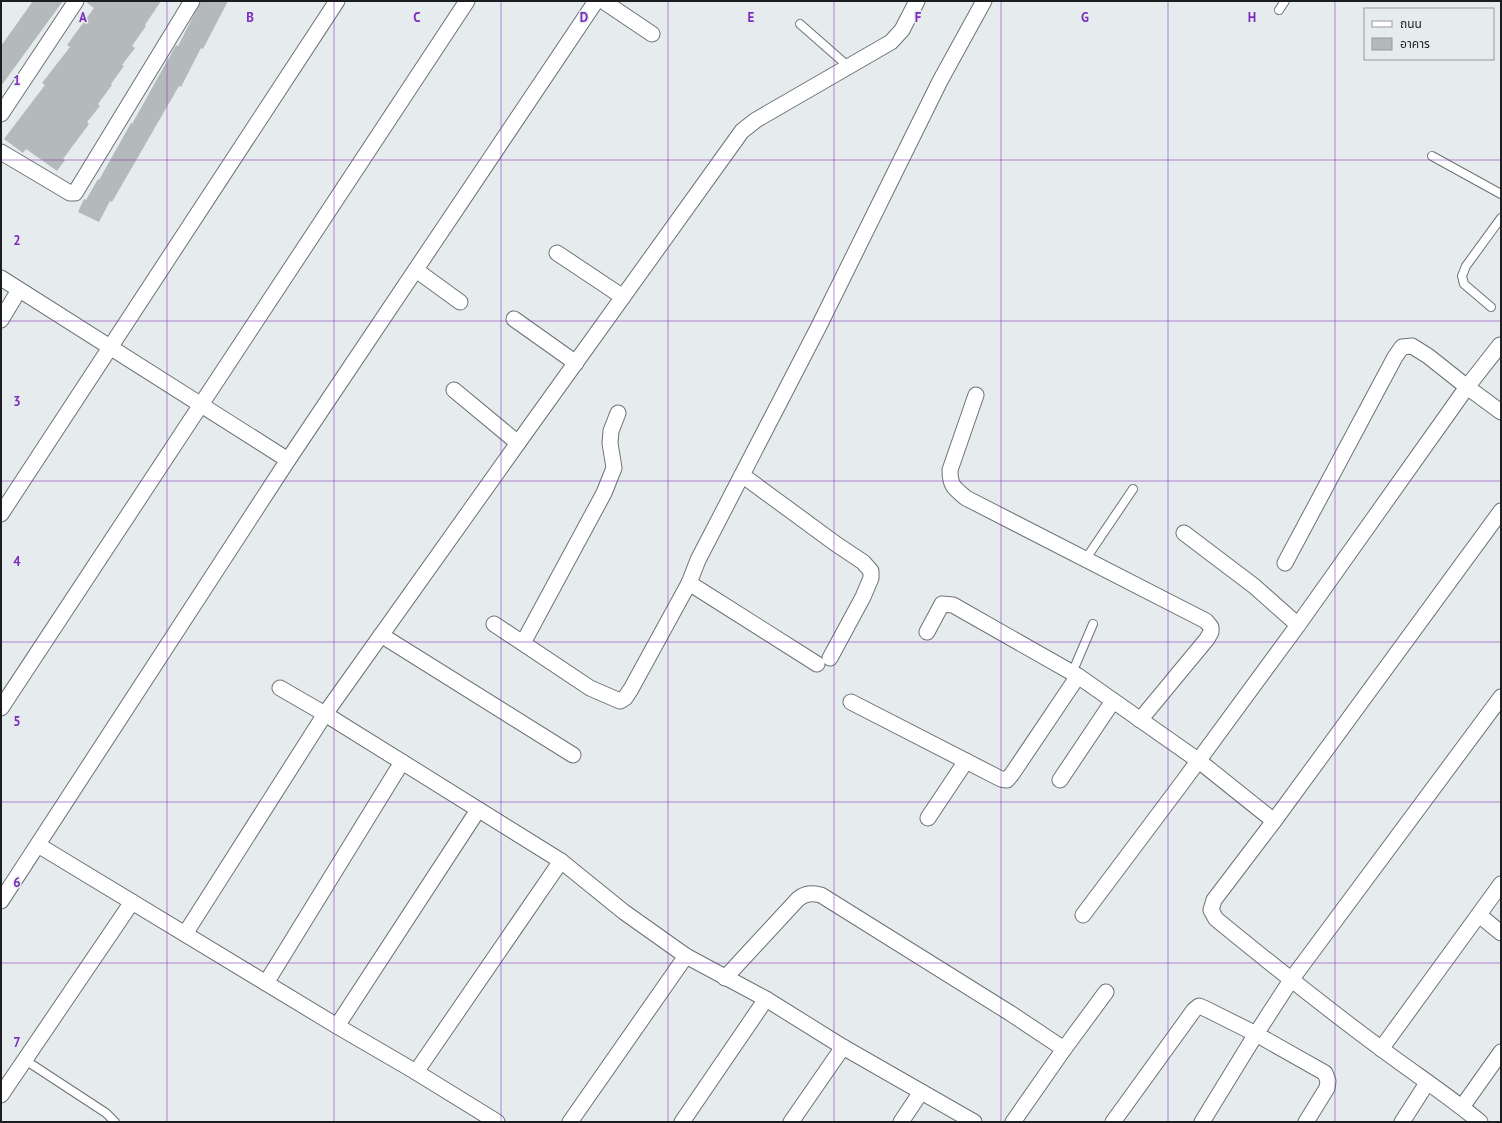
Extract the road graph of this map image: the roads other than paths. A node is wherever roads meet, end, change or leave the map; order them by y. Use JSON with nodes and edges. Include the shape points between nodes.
{"nodes":[{"id":1,"x":76,"y":1,"type":"edge"},
{"id":2,"x":192,"y":1,"type":"edge"},
{"id":3,"x":337,"y":1,"type":"edge"},
{"id":4,"x":467,"y":1,"type":"edge"},
{"id":5,"x":596,"y":1,"type":"edge"},
{"id":6,"x":603,"y":1,"type":"edge"},
{"id":7,"x":917,"y":1,"type":"edge"},
{"id":8,"x":984,"y":1,"type":"edge"},
{"id":9,"x":1285,"y":1,"type":"edge"},
{"id":10,"x":1279,"y":10,"type":"dead end"},
{"id":11,"x":800,"y":24,"type":"dead end"},
{"id":12,"x":652,"y":34,"type":"dead end"},
{"id":13,"x":849,"y":67,"type":"junction"},
{"id":14,"x":1,"y":114,"type":"edge"},
{"id":15,"x":1,"y":152,"type":"edge"},
{"id":16,"x":1432,"y":156,"type":"dead end"},
{"id":17,"x":1501,"y":194,"type":"edge"},
{"id":18,"x":1501,"y":218,"type":"edge"},
{"id":19,"x":557,"y":253,"type":"dead end"},
{"id":20,"x":416,"y":270,"type":"junction"},
{"id":21,"x":1,"y":278,"type":"edge"},
{"id":22,"x":19,"y":290,"type":"junction"},
{"id":23,"x":623,"y":297,"type":"junction"},
{"id":24,"x":460,"y":302,"type":"dead end"},
{"id":25,"x":1491,"y":307,"type":"dead end"},
{"id":26,"x":514,"y":319,"type":"dead end"},
{"id":27,"x":1,"y":320,"type":"edge"},
{"id":28,"x":1500,"y":345,"type":"dead end"},
{"id":29,"x":109,"y":347,"type":"junction"},
{"id":30,"x":576,"y":364,"type":"junction"},
{"id":31,"x":1467,"y":387,"type":"junction"},
{"id":32,"x":454,"y":390,"type":"dead end"},
{"id":33,"x":976,"y":395,"type":"dead end"},
{"id":34,"x":200,"y":405,"type":"junction"},
{"id":35,"x":1501,"y":412,"type":"edge"},
{"id":36,"x":618,"y":413,"type":"dead end"},
{"id":37,"x":518,"y":443,"type":"junction"},
{"id":38,"x":288,"y":460,"type":"junction"},
{"id":39,"x":742,"y":475,"type":"junction"},
{"id":40,"x":1132,"y":489,"type":"dead end"},
{"id":41,"x":1501,"y":511,"type":"edge"},
{"id":42,"x":1,"y":514,"type":"edge"},
{"id":43,"x":1184,"y":533,"type":"dead end"},
{"id":44,"x":1085,"y":560,"type":"junction"},
{"id":45,"x":1286,"y":563,"type":"dead end"},
{"id":46,"x":689,"y":582,"type":"junction"},
{"id":47,"x":494,"y":624,"type":"dead end"},
{"id":48,"x":1093,"y":624,"type":"dead end"},
{"id":49,"x":1298,"y":625,"type":"junction"},
{"id":50,"x":927,"y":632,"type":"dead end"},
{"id":51,"x":381,"y":635,"type":"junction"},
{"id":52,"x":524,"y":643,"type":"junction"},
{"id":53,"x":1075,"y":675,"type":"junction"},
{"id":54,"x":280,"y":688,"type":"dead end"},
{"id":55,"x":1501,"y":697,"type":"edge"},
{"id":56,"x":1113,"y":701,"type":"junction"},
{"id":57,"x":851,"y":702,"type":"dead end"},
{"id":58,"x":1,"y":708,"type":"edge"},
{"id":59,"x":325,"y":714,"type":"junction"},
{"id":60,"x":1140,"y":720,"type":"junction"},
{"id":61,"x":573,"y":755,"type":"dead end"},
{"id":62,"x":966,"y":761,"type":"junction"},
{"id":63,"x":1199,"y":761,"type":"junction"},
{"id":64,"x":402,"y":762,"type":"junction"},
{"id":65,"x":1060,"y":780,"type":"dead end"},
{"id":66,"x":478,"y":810,"type":"junction"},
{"id":67,"x":928,"y":818,"type":"dead end"},
{"id":68,"x":1274,"y":821,"type":"junction"},
{"id":69,"x":38,"y":845,"type":"junction"},
{"id":70,"x":561,"y":861,"type":"junction"},
{"id":71,"x":1501,"y":884,"type":"edge"},
{"id":72,"x":1,"y":901,"type":"edge"},
{"id":73,"x":132,"y":902,"type":"junction"},
{"id":74,"x":1082,"y":915,"type":"dead end"},
{"id":75,"x":1479,"y":915,"type":"junction"},
{"id":76,"x":1501,"y":933,"type":"edge"},
{"id":77,"x":185,"y":934,"type":"junction"},
{"id":78,"x":686,"y":956,"type":"junction"},
{"id":79,"x":726,"y":978,"type":"junction"},
{"id":80,"x":1291,"y":980,"type":"junction"},
{"id":81,"x":266,"y":983,"type":"junction"},
{"id":82,"x":1106,"y":992,"type":"dead end"},
{"id":83,"x":766,"y":999,"type":"junction"},
{"id":84,"x":337,"y":1026,"type":"junction"},
{"id":85,"x":1256,"y":1034,"type":"junction"},
{"id":86,"x":843,"y":1047,"type":"junction"},
{"id":87,"x":1064,"y":1049,"type":"junction"},
{"id":88,"x":1381,"y":1049,"type":"junction"},
{"id":89,"x":1501,"y":1052,"type":"edge"},
{"id":90,"x":25,"y":1060,"type":"junction"},
{"id":91,"x":416,"y":1072,"type":"junction"},
{"id":92,"x":1427,"y":1083,"type":"junction"},
{"id":93,"x":921,"y":1092,"type":"junction"},
{"id":94,"x":1,"y":1095,"type":"edge"},
{"id":95,"x":1462,"y":1107,"type":"junction"},
{"id":96,"x":115,"y":1122,"type":"edge"},
{"id":97,"x":497,"y":1122,"type":"edge"},
{"id":98,"x":570,"y":1122,"type":"edge"},
{"id":99,"x":682,"y":1122,"type":"edge"},
{"id":100,"x":791,"y":1122,"type":"edge"},
{"id":101,"x":901,"y":1122,"type":"edge"},
{"id":102,"x":974,"y":1122,"type":"edge"},
{"id":103,"x":1013,"y":1122,"type":"edge"},
{"id":104,"x":1113,"y":1122,"type":"edge"},
{"id":105,"x":1202,"y":1122,"type":"edge"},
{"id":106,"x":1306,"y":1122,"type":"edge"},
{"id":107,"x":1402,"y":1122,"type":"edge"},
{"id":108,"x":1480,"y":1122,"type":"edge"}],
"edges":[{"from":1,"to":14,"type":"street"},
{"from":2,"to":15,"type":"street","via":[[75,193],[70,193]]},
{"from":3,"to":29,"type":"street"},
{"from":4,"to":34,"type":"street"},
{"from":5,"to":20,"type":"street"},
{"from":6,"to":12,"type":"street"},
{"from":7,"to":13,"type":"street","via":[[902,30],[891,42]]},
{"from":8,"to":39,"type":"street","via":[[940,81]]},
{"from":9,"to":10,"type":"lane"},
{"from":11,"to":13,"type":"lane"},
{"from":13,"to":23,"type":"street","via":[[756,120],[742,131]]},
{"from":16,"to":17,"type":"lane"},
{"from":18,"to":25,"type":"lane","via":[[1466,266],[1462,276],[1464,284]]},
{"from":19,"to":23,"type":"street"},
{"from":20,"to":24,"type":"street"},
{"from":20,"to":38,"type":"street"},
{"from":21,"to":22,"type":"street"},
{"from":22,"to":27,"type":"street"},
{"from":22,"to":29,"type":"street"},
{"from":23,"to":30,"type":"street"},
{"from":26,"to":30,"type":"street"},
{"from":28,"to":31,"type":"street"},
{"from":29,"to":34,"type":"street"},
{"from":29,"to":42,"type":"street"},
{"from":30,"to":37,"type":"street"},
{"from":31,"to":35,"type":"street"},
{"from":31,"to":45,"type":"street","via":[[1412,346],[1402,347]]},
{"from":31,"to":49,"type":"street"},
{"from":32,"to":37,"type":"street"},
{"from":33,"to":44,"type":"street","via":[[950,470],[950,481],[966,498]]},
{"from":34,"to":38,"type":"street"},
{"from":34,"to":58,"type":"street"},
{"from":36,"to":52,"type":"street","via":[[611,431],[614,468],[612,477]]},
{"from":37,"to":51,"type":"street"},
{"from":38,"to":69,"type":"street"},
{"from":39,"to":46,"type":"street"},
{"from":39,"to":46,"type":"street","via":[[863,562],[872,571],[872,578],[824,661]]},
{"from":40,"to":44,"type":"lane"},
{"from":41,"to":68,"type":"street"},
{"from":43,"to":49,"type":"street","via":[[1242,577]]},
{"from":44,"to":60,"type":"street","via":[[1206,622],[1211,627],[1207,639]]},
{"from":46,"to":52,"type":"street","via":[[632,690],[620,701],[590,688]]},
{"from":47,"to":52,"type":"street"},
{"from":48,"to":53,"type":"lane"},
{"from":49,"to":63,"type":"street"},
{"from":50,"to":53,"type":"street","via":[[942,604],[953,605]]},
{"from":51,"to":59,"type":"street"},
{"from":51,"to":61,"type":"street"},
{"from":53,"to":56,"type":"street"},
{"from":53,"to":62,"type":"street","via":[[1007,780],[1001,780]]},
{"from":54,"to":59,"type":"street"},
{"from":55,"to":80,"type":"street"},
{"from":56,"to":60,"type":"street"},
{"from":56,"to":65,"type":"street"},
{"from":57,"to":62,"type":"street"},
{"from":59,"to":64,"type":"street"},
{"from":59,"to":77,"type":"street"},
{"from":60,"to":63,"type":"street"},
{"from":62,"to":67,"type":"street"},
{"from":63,"to":68,"type":"street"},
{"from":63,"to":74,"type":"street"},
{"from":64,"to":66,"type":"street"},
{"from":64,"to":81,"type":"street"},
{"from":66,"to":70,"type":"street"},
{"from":66,"to":84,"type":"street"},
{"from":68,"to":80,"type":"street","via":[[1214,900],[1211,910],[1216,919]]},
{"from":69,"to":72,"type":"street"},
{"from":69,"to":73,"type":"street"},
{"from":70,"to":78,"type":"street","via":[[624,912]]},
{"from":70,"to":91,"type":"street"},
{"from":71,"to":75,"type":"street"},
{"from":73,"to":77,"type":"street"},
{"from":73,"to":90,"type":"street"},
{"from":75,"to":76,"type":"street"},
{"from":75,"to":88,"type":"street"},
{"from":77,"to":81,"type":"street"},
{"from":78,"to":79,"type":"street"},
{"from":78,"to":98,"type":"street"},
{"from":79,"to":83,"type":"street"},
{"from":79,"to":87,"type":"street","via":[[798,899],[804,894],[812,893],[820,895]]},
{"from":80,"to":85,"type":"street"},
{"from":80,"to":88,"type":"street"},
{"from":81,"to":84,"type":"street"},
{"from":82,"to":87,"type":"street"},
{"from":83,"to":86,"type":"street"},
{"from":83,"to":99,"type":"street"},
{"from":84,"to":91,"type":"street"},
{"from":85,"to":104,"type":"street","via":[[1199,1006]]},
{"from":85,"to":105,"type":"street"},
{"from":85,"to":106,"type":"street","via":[[1325,1073],[1327,1088]]},
{"from":86,"to":93,"type":"street"},
{"from":86,"to":100,"type":"street"},
{"from":87,"to":103,"type":"street"},
{"from":88,"to":92,"type":"street"},
{"from":89,"to":95,"type":"street"},
{"from":90,"to":94,"type":"street"},
{"from":90,"to":96,"type":"lane","via":[[106,1113]]},
{"from":91,"to":97,"type":"street"},
{"from":92,"to":95,"type":"street"},
{"from":92,"to":107,"type":"street"},
{"from":93,"to":101,"type":"street"},
{"from":93,"to":102,"type":"street"},
{"from":95,"to":108,"type":"street"}]}
